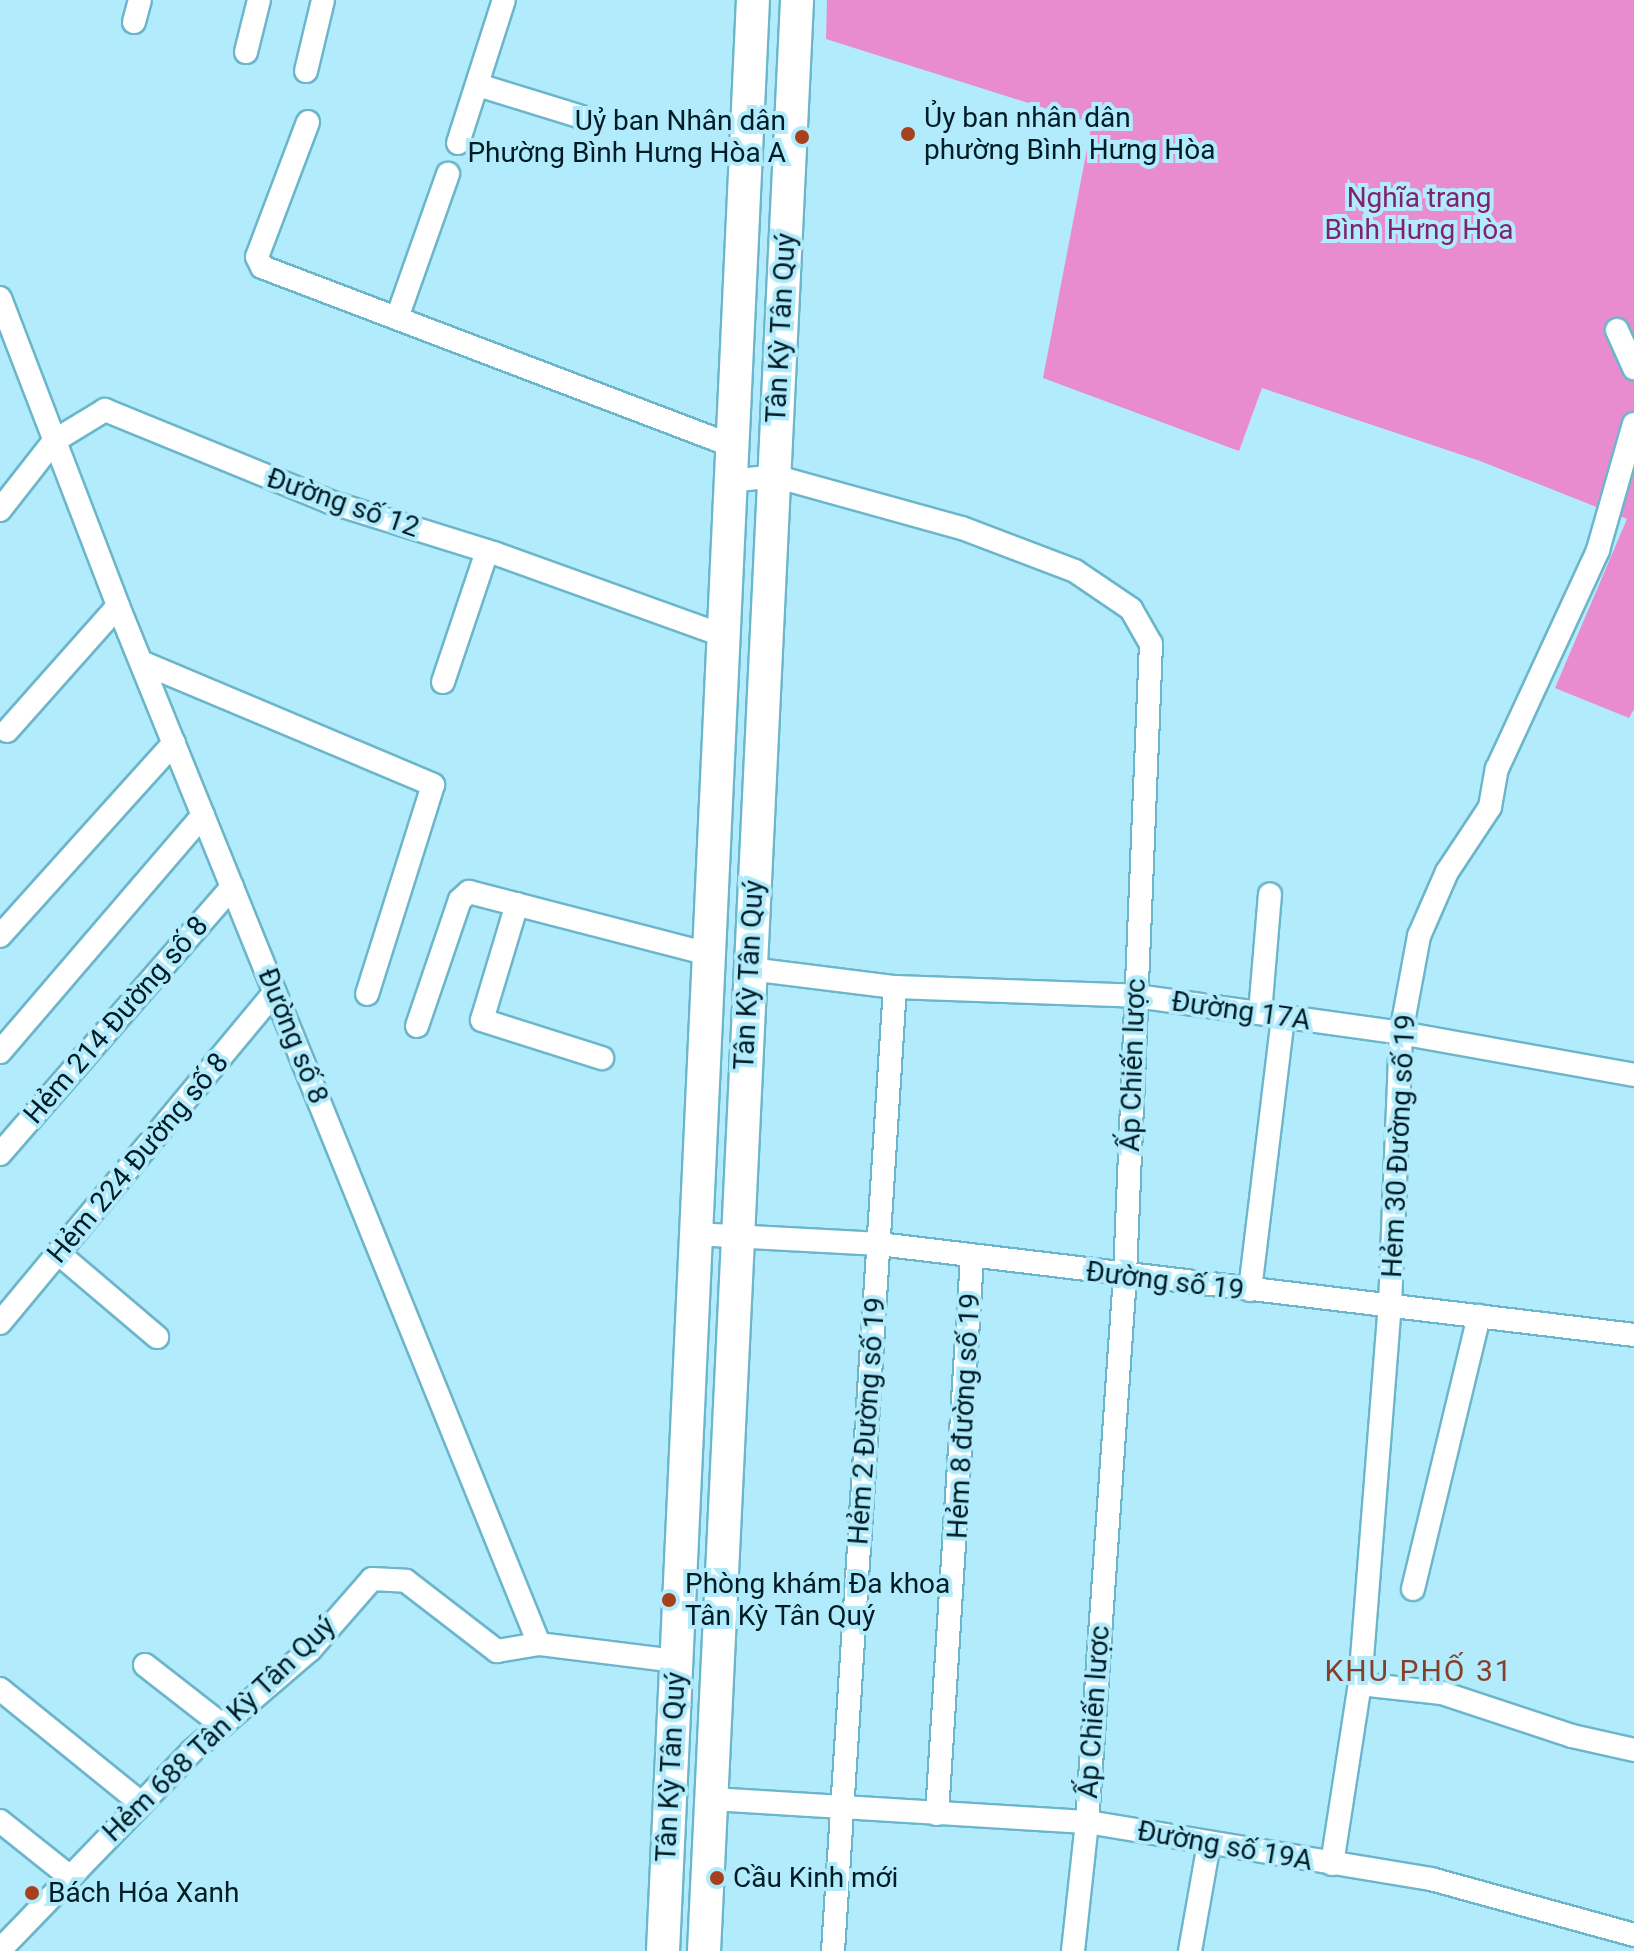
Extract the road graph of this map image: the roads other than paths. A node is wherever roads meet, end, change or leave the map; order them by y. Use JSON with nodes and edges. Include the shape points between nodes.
{"nodes":[{"id":1,"x":259,"y":0,"type":"edge"},
{"id":2,"x":323,"y":0,"type":"edge"},
{"id":3,"x":504,"y":0,"type":"edge"},
{"id":4,"x":753,"y":0,"type":"edge"},
{"id":5,"x":797,"y":0,"type":"edge"},
{"id":6,"x":246,"y":52,"type":"dead end"},
{"id":7,"x":306,"y":71,"type":"dead end"},
{"id":8,"x":478,"y":85,"type":"junction"},
{"id":9,"x":579,"y":116,"type":"dead end"},
{"id":10,"x":308,"y":122,"type":"dead end"},
{"id":11,"x":458,"y":143,"type":"dead end"},
{"id":12,"x":448,"y":174,"type":"dead end"},
{"id":13,"x":0,"y":298,"type":"edge"},
{"id":14,"x":397,"y":318,"type":"junction"},
{"id":15,"x":1617,"y":330,"type":"dead end"},
{"id":16,"x":1634,"y":368,"type":"edge"},
{"id":17,"x":1634,"y":424,"type":"edge"},
{"id":18,"x":54,"y":441,"type":"junction"},
{"id":19,"x":733,"y":446,"type":"junction"},
{"id":20,"x":774,"y":476,"type":"junction"},
{"id":21,"x":731,"y":481,"type":"junction"},
{"id":22,"x":0,"y":510,"type":"edge"},
{"id":23,"x":487,"y":551,"type":"junction"},
{"id":24,"x":118,"y":606,"type":"junction"},
{"id":25,"x":724,"y":636,"type":"junction"},
{"id":26,"x":141,"y":662,"type":"junction"},
{"id":27,"x":443,"y":682,"type":"dead end"},
{"id":28,"x":7,"y":731,"type":"dead end"},
{"id":29,"x":174,"y":743,"type":"junction"},
{"id":30,"x":203,"y":815,"type":"junction"},
{"id":31,"x":232,"y":887,"type":"junction"},
{"id":32,"x":1270,"y":894,"type":"dead end"},
{"id":33,"x":517,"y":904,"type":"junction"},
{"id":34,"x":0,"y":936,"type":"edge"},
{"id":35,"x":709,"y":954,"type":"junction"},
{"id":36,"x":750,"y":969,"type":"junction"},
{"id":37,"x":895,"y":987,"type":"junction"},
{"id":38,"x":275,"y":992,"type":"junction"},
{"id":39,"x":367,"y":994,"type":"dead end"},
{"id":40,"x":1136,"y":996,"type":"junction"},
{"id":41,"x":1260,"y":1013,"type":"junction"},
{"id":42,"x":1283,"y":1016,"type":"junction"},
{"id":43,"x":417,"y":1026,"type":"dead end"},
{"id":44,"x":1401,"y":1033,"type":"junction"},
{"id":45,"x":0,"y":1052,"type":"edge"},
{"id":46,"x":602,"y":1058,"type":"dead end"},
{"id":47,"x":1634,"y":1075,"type":"edge"},
{"id":48,"x":0,"y":1154,"type":"edge"},
{"id":49,"x":696,"y":1234,"type":"junction"},
{"id":50,"x":737,"y":1235,"type":"junction"},
{"id":51,"x":879,"y":1244,"type":"junction"},
{"id":52,"x":58,"y":1253,"type":"junction"},
{"id":53,"x":972,"y":1257,"type":"junction"},
{"id":54,"x":1125,"y":1276,"type":"junction"},
{"id":55,"x":1250,"y":1290,"type":"junction"},
{"id":56,"x":1390,"y":1306,"type":"junction"},
{"id":57,"x":1479,"y":1316,"type":"junction"},
{"id":58,"x":0,"y":1323,"type":"edge"},
{"id":59,"x":1634,"y":1335,"type":"edge"},
{"id":60,"x":157,"y":1337,"type":"dead end"},
{"id":61,"x":1413,"y":1589,"type":"dead end"},
{"id":62,"x":539,"y":1644,"type":"junction"},
{"id":63,"x":676,"y":1661,"type":"junction"},
{"id":64,"x":145,"y":1665,"type":"dead end"},
{"id":65,"x":1360,"y":1684,"type":"junction"},
{"id":66,"x":0,"y":1689,"type":"edge"},
{"id":67,"x":222,"y":1725,"type":"junction"},
{"id":68,"x":1634,"y":1750,"type":"edge"},
{"id":69,"x":711,"y":1799,"type":"junction"},
{"id":70,"x":141,"y":1803,"type":"junction"},
{"id":71,"x":843,"y":1808,"type":"junction"},
{"id":72,"x":937,"y":1814,"type":"junction"},
{"id":73,"x":0,"y":1821,"type":"edge"},
{"id":74,"x":1087,"y":1822,"type":"junction"},
{"id":75,"x":1209,"y":1843,"type":"junction"},
{"id":76,"x":1332,"y":1864,"type":"junction"},
{"id":77,"x":69,"y":1876,"type":"junction"},
{"id":78,"x":1634,"y":1935,"type":"edge"},
{"id":79,"x":1191,"y":1946,"type":"edge"},
{"id":80,"x":2,"y":1950,"type":"edge"},
{"id":81,"x":663,"y":1951,"type":"edge"},
{"id":82,"x":704,"y":1951,"type":"edge"},
{"id":83,"x":833,"y":1951,"type":"edge"},
{"id":84,"x":1073,"y":1951,"type":"edge"}],
"edges":[{"from":1,"to":6,"type":"street"},
{"from":2,"to":7,"type":"street"},
{"from":3,"to":8,"type":"street"},
{"from":4,"to":19,"type":"main road","name":"Tân Kỳ Tân Quý"},
{"from":5,"to":20,"type":"main road","name":"Tân Kỳ Tân Quý"},
{"from":8,"to":9,"type":"street"},
{"from":8,"to":11,"type":"street"},
{"from":10,"to":14,"type":"street","via":[[258,264]]},
{"from":12,"to":14,"type":"street"},
{"from":13,"to":18,"type":"street","name":"Đường số 8"},
{"from":14,"to":19,"type":"street"},
{"from":15,"to":16,"type":"street"},
{"from":17,"to":44,"type":"street","name":"Hẻm 30 Đường số 19","via":[[1598,550],[1497,769],[1490,807],[1447,872],[1419,936]]},
{"from":18,"to":22,"type":"street","name":"Đường số 12"},
{"from":18,"to":23,"type":"street","name":"Đường số 12","via":[[105,410],[330,502]]},
{"from":18,"to":24,"type":"street","name":"Đường số 8"},
{"from":19,"to":21,"type":"main road","name":"Tân Kỳ Tân Quý"},
{"from":20,"to":21,"type":"street","name":"Ấp Chiến lược"},
{"from":20,"to":36,"type":"main road","name":"Tân Kỳ Tân Quý"},
{"from":20,"to":40,"type":"street","name":"Ấp Chiến lược","via":[[962,528],[1075,571],[1131,609],[1151,644]]},
{"from":21,"to":25,"type":"main road","name":"Tân Kỳ Tân Quý"},
{"from":23,"to":25,"type":"street","name":"Đường số 12"},
{"from":23,"to":27,"type":"street"},
{"from":24,"to":26,"type":"street","name":"Đường số 8"},
{"from":24,"to":28,"type":"street"},
{"from":25,"to":35,"type":"main road","name":"Tân Kỳ Tân Quý"},
{"from":26,"to":29,"type":"street","name":"Đường số 8"},
{"from":26,"to":39,"type":"street","via":[[433,785]]},
{"from":29,"to":30,"type":"street","name":"Đường số 8"},
{"from":29,"to":34,"type":"street"},
{"from":30,"to":31,"type":"street","name":"Đường số 8"},
{"from":30,"to":45,"type":"street"},
{"from":31,"to":38,"type":"street","name":"Đường số 8"},
{"from":31,"to":48,"type":"street","name":"Hẻm 214 Đường số 8"},
{"from":32,"to":41,"type":"street"},
{"from":33,"to":35,"type":"street"},
{"from":33,"to":43,"type":"street","via":[[464,894]]},
{"from":33,"to":46,"type":"street","via":[[482,1020]]},
{"from":35,"to":49,"type":"main road","name":"Tân Kỳ Tân Quý"},
{"from":36,"to":37,"type":"street","name":"Đường 17A"},
{"from":36,"to":50,"type":"main road","name":"Tân Kỳ Tân Quý"},
{"from":37,"to":40,"type":"street","name":"Đường 17A"},
{"from":37,"to":51,"type":"street","name":"Hẻm 2 Đường số 19"},
{"from":38,"to":52,"type":"street","name":"Hẻm 224 Đường số 8"},
{"from":38,"to":62,"type":"street","name":"Đường số 8"},
{"from":40,"to":41,"type":"street","name":"Đường 17A"},
{"from":40,"to":54,"type":"street","name":"Ấp Chiến lược"},
{"from":41,"to":42,"type":"street","name":"Đường 17A"},
{"from":42,"to":44,"type":"street","name":"Đường 17A"},
{"from":42,"to":55,"type":"street"},
{"from":44,"to":47,"type":"street","name":"Đường 17A"},
{"from":44,"to":56,"type":"street","name":"Hẻm 30 Đường số 19"},
{"from":49,"to":50,"type":"street","name":"Đường số 19"},
{"from":49,"to":63,"type":"main road","name":"Tân Kỳ Tân Quý"},
{"from":50,"to":51,"type":"street","name":"Đường số 19"},
{"from":50,"to":69,"type":"main road","name":"Tân Kỳ Tân Quý"},
{"from":51,"to":53,"type":"street","name":"Đường số 19"},
{"from":51,"to":71,"type":"street","name":"Hẻm 2 Đường số 19"},
{"from":52,"to":58,"type":"street","name":"Hẻm 224 Đường số 8"},
{"from":52,"to":60,"type":"street"},
{"from":53,"to":54,"type":"street","name":"Đường số 19"},
{"from":53,"to":72,"type":"street","name":"Hẻm 8 đường số 19"},
{"from":54,"to":55,"type":"street","name":"Đường số 19"},
{"from":54,"to":74,"type":"street","name":"Ấp Chiến lược"},
{"from":55,"to":56,"type":"street","name":"Đường số 19"},
{"from":56,"to":57,"type":"street","name":"Đường số 19"},
{"from":56,"to":65,"type":"street","name":"Hẻm 30 Đường số 19"},
{"from":57,"to":59,"type":"street","name":"Đường số 19"},
{"from":57,"to":61,"type":"street"},
{"from":62,"to":63,"type":"street"},
{"from":62,"to":67,"type":"street","name":"Hẻm 688 Tân Kỳ Tân Quý","via":[[497,1651],[406,1581],[372,1579],[310,1650]]},
{"from":63,"to":81,"type":"main road","name":"Tân Kỳ Tân Quý"},
{"from":64,"to":67,"type":"street"},
{"from":65,"to":68,"type":"street","via":[[1442,1693],[1572,1736]]},
{"from":65,"to":76,"type":"street","name":"Hẻm 30 Đường số 19"},
{"from":66,"to":70,"type":"street"},
{"from":67,"to":70,"type":"street","name":"Hẻm 688 Tân Kỳ Tân Quý"},
{"from":69,"to":71,"type":"street","name":"Đường số 19A"},
{"from":69,"to":82,"type":"main road","name":"Tân Kỳ Tân Quý"},
{"from":70,"to":77,"type":"street","name":"Hẻm 688 Tân Kỳ Tân Quý"},
{"from":71,"to":72,"type":"street","name":"Đường số 19A"},
{"from":71,"to":83,"type":"street","name":"Hẻm 2 Đường số 19"},
{"from":72,"to":74,"type":"street","name":"Đường số 19A"},
{"from":73,"to":77,"type":"street"},
{"from":74,"to":75,"type":"street","name":"Đường số 19A"},
{"from":74,"to":84,"type":"street","name":"Ấp Chiến lược"},
{"from":75,"to":76,"type":"street","name":"Đường số 19A"},
{"from":75,"to":79,"type":"street"},
{"from":76,"to":78,"type":"street","name":"Đường số 19A","via":[[1431,1879]]},
{"from":77,"to":80,"type":"street","name":"Hẻm 688 Tân Kỳ Tân Quý"}]}
